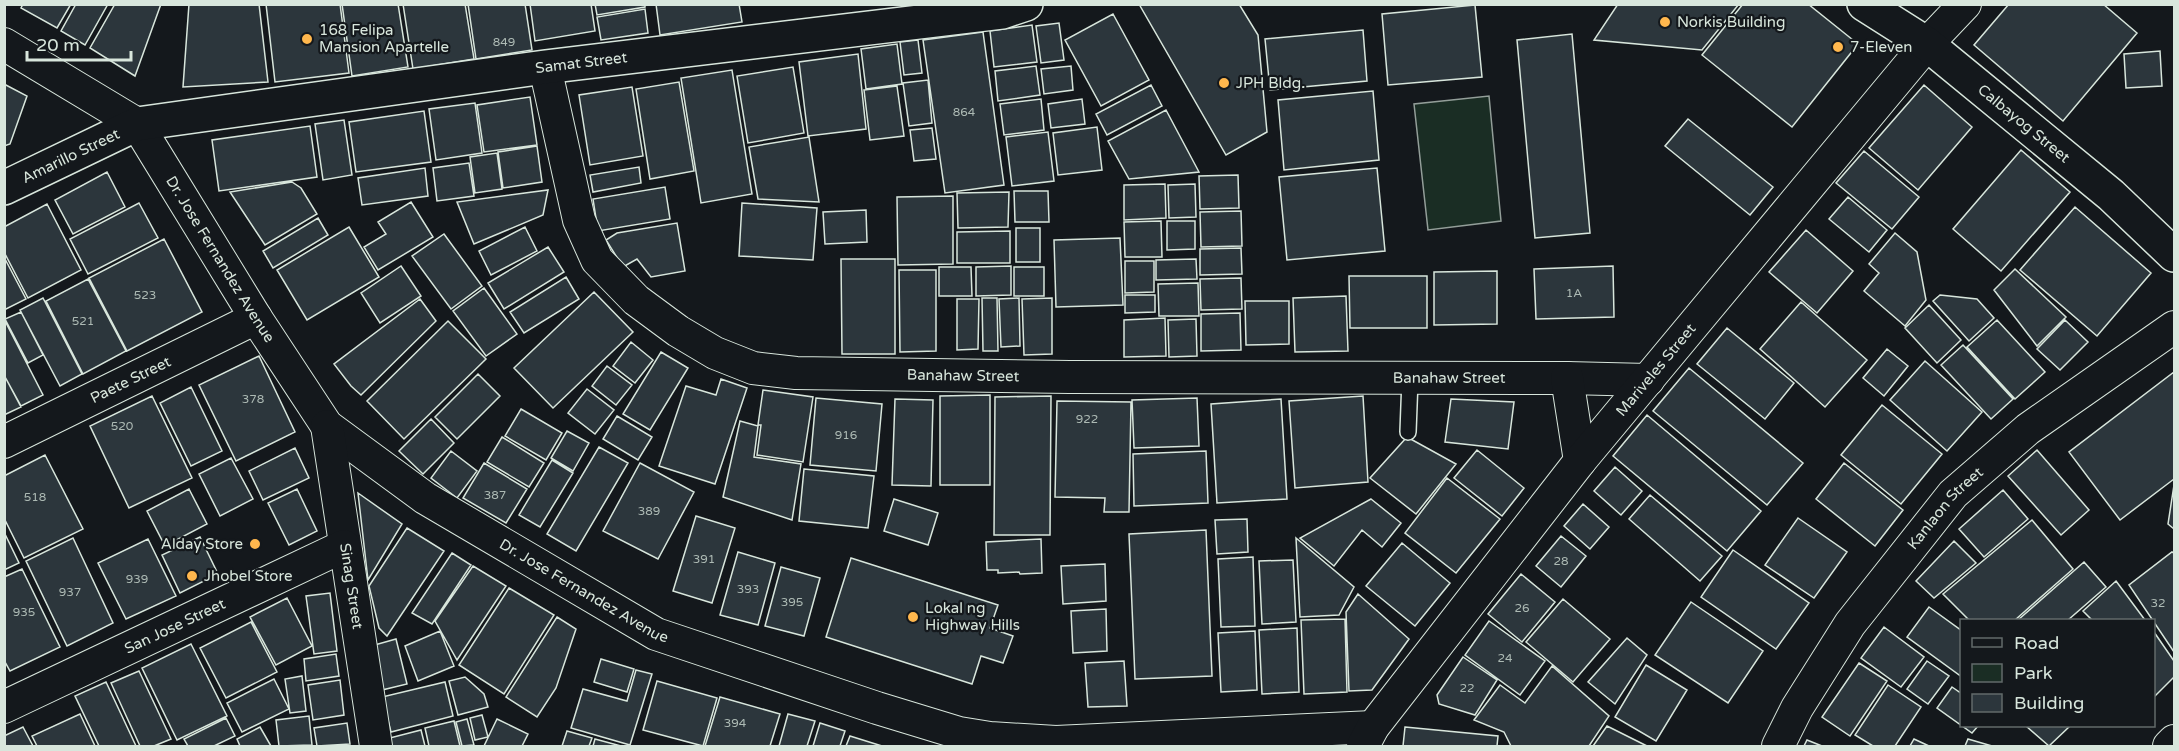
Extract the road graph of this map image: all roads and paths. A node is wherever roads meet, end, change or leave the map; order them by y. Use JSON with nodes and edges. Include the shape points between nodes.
{"nodes":[{"id":1,"x":1026,"y":4,"type":"edge"},
{"id":2,"x":1864,"y":4,"type":"edge"},
{"id":3,"x":1965,"y":4,"type":"edge"},
{"id":4,"x":4,"y":44,"type":"edge"},
{"id":5,"x":1928,"y":44,"type":"junction"},
{"id":6,"x":545,"y":67,"type":"junction"},
{"id":7,"x":137,"y":123,"type":"junction"},
{"id":8,"x":4,"y":188,"type":"edge"},
{"id":9,"x":2175,"y":255,"type":"edge"},
{"id":10,"x":256,"y":318,"type":"junction"},
{"id":11,"x":2175,"y":327,"type":"edge"},
{"id":12,"x":1567,"y":378,"type":"junction"},
{"id":13,"x":1410,"y":379,"type":"junction"},
{"id":14,"x":1648,"y":380,"type":"junction"},
{"id":15,"x":327,"y":426,"type":"junction"},
{"id":16,"x":1408,"y":432,"type":"dead end"},
{"id":17,"x":4,"y":442,"type":"edge"},
{"id":18,"x":1580,"y":461,"type":"junction"},
{"id":19,"x":344,"y":546,"type":"junction"},
{"id":20,"x":4,"y":707,"type":"edge"},
{"id":21,"x":1368,"y":737,"type":"edge"},
{"id":22,"x":2175,"y":741,"type":"edge"},
{"id":23,"x":376,"y":747,"type":"edge"},
{"id":24,"x":1778,"y":747,"type":"edge"},
{"id":25,"x":2169,"y":747,"type":"edge"}],
"edges":[{"from":1,"to":6,"type":"street","name":"Samat Street","via":[[1002,12]]},
{"from":2,"to":5,"type":"street","name":"Calbayog Street"},
{"from":3,"to":5,"type":"street","name":"Mariveles Street"},
{"from":4,"to":7,"type":"street","name":"Dr. Jose Fernandez Avenue"},
{"from":5,"to":9,"type":"street","name":"Calbayog Street","via":[[2111,195]]},
{"from":5,"to":14,"type":"street","name":"Mariveles Street"},
{"from":6,"to":7,"type":"street","name":"Samat Street"},
{"from":6,"to":13,"type":"street","name":"Banahaw Street","via":[[579,220],[597,260],[636,300],[678,331],[715,353],[753,368],[796,374]]},
{"from":7,"to":8,"type":"street","name":"Amarillo Street"},
{"from":7,"to":10,"type":"street","name":"Dr. Jose Fernandez Avenue"},
{"from":10,"to":15,"type":"street","name":"Dr. Jose Fernandez Avenue"},
{"from":10,"to":17,"type":"street","name":"Paete Street"},
{"from":11,"to":24,"type":"street","name":"Kanlaon Street","via":[[2028,429],[1953,494],[1850,624],[1797,708]]},
{"from":12,"to":13,"type":"street","name":"Banahaw Street"},
{"from":12,"to":14,"type":"street","name":"Banahaw Street"},
{"from":12,"to":18,"type":"street"},
{"from":13,"to":16,"type":"lane"},
{"from":14,"to":18,"type":"street","name":"Mariveles Street"},
{"from":15,"to":19,"type":"street","name":"Sinag Street"},
{"from":15,"to":21,"type":"street","name":"Dr. Jose Fernandez Avenue","via":[[425,498],[656,634],[959,733],[1056,741]]},
{"from":18,"to":21,"type":"street","name":"Mariveles Street"},
{"from":19,"to":20,"type":"street","name":"San Jose Street"},
{"from":19,"to":23,"type":"street","name":"Sinag Street"},
{"from":22,"to":25,"type":"street"}]}
